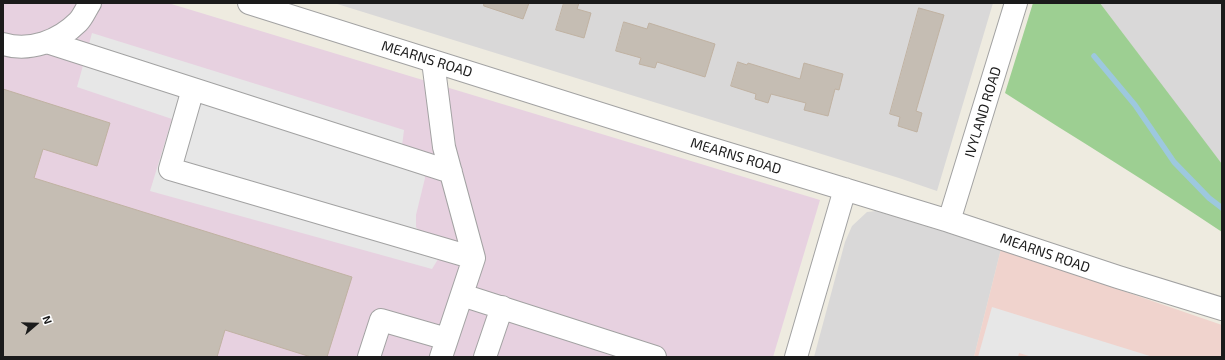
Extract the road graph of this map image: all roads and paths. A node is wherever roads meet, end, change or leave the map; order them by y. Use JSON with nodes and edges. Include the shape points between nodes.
{"nodes":[{"id":1,"x":90,"y":3,"type":"edge"},
{"id":2,"x":249,"y":3,"type":"edge"},
{"id":3,"x":1016,"y":3,"type":"edge"},
{"id":4,"x":47,"y":42,"type":"junction"},
{"id":5,"x":3,"y":44,"type":"edge"},
{"id":6,"x":433,"y":61,"type":"junction"},
{"id":7,"x":193,"y":89,"type":"junction"},
{"id":8,"x":450,"y":172,"type":"junction"},
{"id":9,"x":845,"y":189,"type":"junction"},
{"id":10,"x":949,"y":221,"type":"junction"},
{"id":11,"x":474,"y":258,"type":"junction"},
{"id":12,"x":462,"y":295,"type":"junction"},
{"id":13,"x":502,"y":308,"type":"junction"},
{"id":14,"x":1222,"y":309,"type":"edge"},
{"id":15,"x":444,"y":348,"type":"edge"},
{"id":16,"x":369,"y":357,"type":"edge"},
{"id":17,"x":484,"y":357,"type":"edge"},
{"id":18,"x":655,"y":357,"type":"edge"},
{"id":19,"x":796,"y":357,"type":"edge"}],
"edges":[{"from":1,"to":4,"type":"street","via":[[80,21],[60,38]]},
{"from":2,"to":6,"type":"street","name":"MEARNS ROAD"},
{"from":3,"to":10,"type":"street","name":"IVYLAND ROAD"},
{"from":4,"to":5,"type":"street","via":[[30,47]]},
{"from":4,"to":7,"type":"street"},
{"from":6,"to":8,"type":"street","via":[[444,147]]},
{"from":6,"to":9,"type":"street","name":"MEARNS ROAD"},
{"from":7,"to":8,"type":"street"},
{"from":7,"to":11,"type":"street","via":[[170,169]]},
{"from":8,"to":11,"type":"street"},
{"from":9,"to":10,"type":"street","name":"MEARNS ROAD"},
{"from":9,"to":19,"type":"street"},
{"from":10,"to":14,"type":"street","name":"MEARNS ROAD","via":[[1118,278]]},
{"from":11,"to":12,"type":"street"},
{"from":12,"to":13,"type":"street"},
{"from":12,"to":15,"type":"street"},
{"from":13,"to":17,"type":"street"},
{"from":13,"to":18,"type":"street"},
{"from":15,"to":16,"type":"street","via":[[381,320]]}]}
